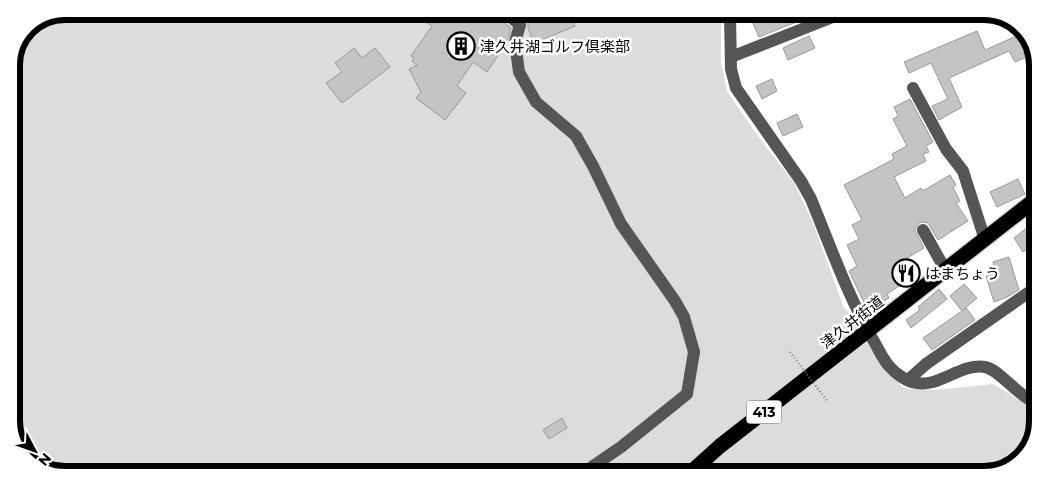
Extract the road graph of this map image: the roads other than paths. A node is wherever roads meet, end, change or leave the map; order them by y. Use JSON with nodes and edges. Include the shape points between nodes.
{"nodes":[{"id":1,"x":514,"y":20,"type":"edge"},
{"id":2,"x":730,"y":20,"type":"edge"},
{"id":3,"x":825,"y":20,"type":"edge"},
{"id":4,"x":731,"y":57,"type":"junction"},
{"id":5,"x":913,"y":88,"type":"dead end"},
{"id":6,"x":1029,"y":205,"type":"edge"},
{"id":7,"x":923,"y":230,"type":"dead end"},
{"id":8,"x":985,"y":240,"type":"junction"},
{"id":9,"x":946,"y":271,"type":"junction"},
{"id":10,"x":1029,"y":292,"type":"edge"},
{"id":11,"x":868,"y":331,"type":"junction"},
{"id":12,"x":908,"y":380,"type":"junction"},
{"id":13,"x":1029,"y":400,"type":"edge"},
{"id":14,"x":593,"y":466,"type":"edge"},
{"id":15,"x":699,"y":466,"type":"edge"}],
"edges":[{"from":1,"to":14,"type":"street","via":[[520,25],[515,42],[519,72],[536,102],[576,136],[621,224],[684,317],[694,352],[687,394]]},
{"from":2,"to":4,"type":"street"},
{"from":3,"to":4,"type":"street"},
{"from":4,"to":11,"type":"street","via":[[736,88],[811,199]]},
{"from":5,"to":8,"type":"street","via":[[946,149],[963,171]]},
{"from":6,"to":8,"type":"highway","name":"津久井街道","number":"413"},
{"from":7,"to":9,"type":"street"},
{"from":8,"to":9,"type":"highway","name":"津久井街道","number":"413"},
{"from":9,"to":11,"type":"highway","name":"津久井街道","number":"413"},
{"from":10,"to":12,"type":"street"},
{"from":11,"to":12,"type":"street","via":[[889,367]]},
{"from":11,"to":15,"type":"highway","name":"津久井街道","number":"413"},
{"from":12,"to":13,"type":"street","via":[[925,384],[962,370],[986,367]]}]}
